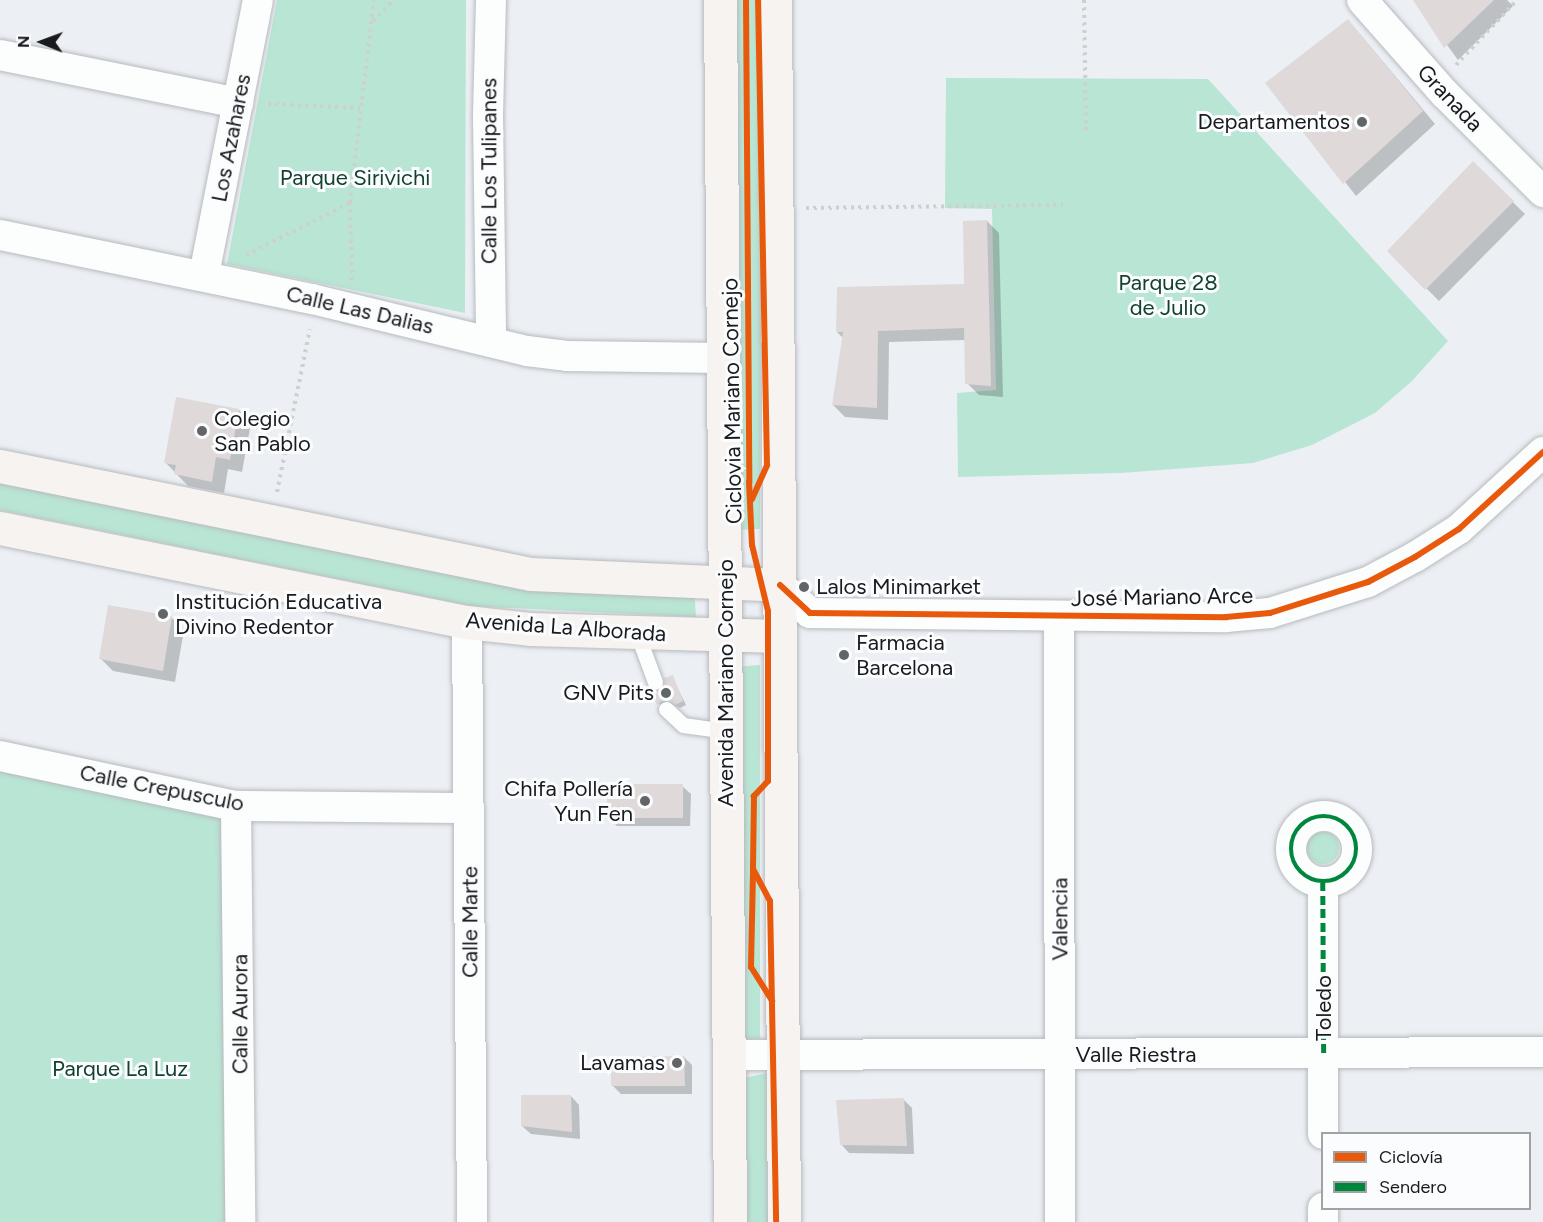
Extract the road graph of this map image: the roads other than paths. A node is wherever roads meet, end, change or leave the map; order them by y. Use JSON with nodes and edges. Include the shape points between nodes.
{"nodes":[{"id":1,"x":258,"y":0,"type":"edge"},
{"id":2,"x":491,"y":0,"type":"edge"},
{"id":3,"x":720,"y":0,"type":"edge"},
{"id":4,"x":775,"y":0,"type":"edge"},
{"id":5,"x":1362,"y":0,"type":"edge"},
{"id":6,"x":0,"y":55,"type":"edge"},
{"id":7,"x":238,"y":103,"type":"junction"},
{"id":8,"x":1543,"y":192,"type":"edge"},
{"id":9,"x":0,"y":235,"type":"edge"},
{"id":10,"x":204,"y":275,"type":"junction"},
{"id":11,"x":491,"y":342,"type":"junction"},
{"id":12,"x":723,"y":358,"type":"junction"},
{"id":13,"x":1543,"y":452,"type":"edge"},
{"id":14,"x":0,"y":466,"type":"edge"},
{"id":15,"x":0,"y":528,"type":"edge"},
{"id":16,"x":725,"y":582,"type":"junction"},
{"id":17,"x":780,"y":585,"type":"junction"},
{"id":18,"x":810,"y":613,"type":"junction"},
{"id":19,"x":1059,"y":616,"type":"junction"},
{"id":20,"x":467,"y":622,"type":"junction"},
{"id":21,"x":637,"y":633,"type":"junction"},
{"id":22,"x":726,"y":636,"type":"junction"},
{"id":23,"x":780,"y":636,"type":"junction"},
{"id":24,"x":655,"y":682,"type":"dead end"},
{"id":25,"x":666,"y":709,"type":"dead end"},
{"id":26,"x":726,"y":731,"type":"junction"},
{"id":27,"x":0,"y":756,"type":"edge"},
{"id":28,"x":236,"y":806,"type":"junction"},
{"id":29,"x":469,"y":808,"type":"junction"},
{"id":30,"x":1323,"y":882,"type":"dead end"},
{"id":31,"x":1543,"y":1052,"type":"edge"},
{"id":32,"x":1324,"y":1054,"type":"junction"},
{"id":33,"x":729,"y":1055,"type":"junction"},
{"id":34,"x":783,"y":1055,"type":"junction"},
{"id":35,"x":1060,"y":1055,"type":"junction"},
{"id":36,"x":1323,"y":1132,"type":"edge"},
{"id":37,"x":240,"y":1222,"type":"edge"},
{"id":38,"x":472,"y":1222,"type":"edge"},
{"id":39,"x":730,"y":1222,"type":"edge"},
{"id":40,"x":784,"y":1222,"type":"edge"},
{"id":41,"x":1060,"y":1222,"type":"edge"}],
"edges":[{"from":1,"to":7,"type":"street","name":"Los Azahares"},
{"from":2,"to":11,"type":"street","name":"Calle Los Tulipanes"},
{"from":3,"to":12,"type":"main road","name":"Avenida Mariano Cornejo"},
{"from":4,"to":17,"type":"main road"},
{"from":5,"to":8,"type":"street","name":"Granada","via":[[1437,85]]},
{"from":6,"to":7,"type":"street"},
{"from":7,"to":10,"type":"street","name":"Los Azahares"},
{"from":9,"to":10,"type":"street","name":"Calle Las Dalias"},
{"from":10,"to":11,"type":"street","name":"Calle Las Dalias"},
{"from":11,"to":12,"type":"street","name":"Calle Las Dalias","via":[[567,356]]},
{"from":12,"to":16,"type":"main road","name":"Avenida Mariano Cornejo"},
{"from":13,"to":19,"type":"street","name":"José Mariano Arce","via":[[1459,529],[1368,582],[1317,601],[1270,613],[1226,617]]},
{"from":14,"to":16,"type":"main road","via":[[531,574]]},
{"from":15,"to":20,"type":"main road","name":"Avenida La Alborada"},
{"from":16,"to":17,"type":"main road"},
{"from":16,"to":22,"type":"main road","name":"Avenida Mariano Cornejo"},
{"from":17,"to":18,"type":"street"},
{"from":17,"to":23,"type":"main road"},
{"from":18,"to":19,"type":"street","name":"José Mariano Arce"},
{"from":18,"to":23,"type":"street"},
{"from":19,"to":35,"type":"street","name":"Valencia"},
{"from":20,"to":21,"type":"main road","name":"Avenida La Alborada"},
{"from":20,"to":29,"type":"street","name":"Calle Marte"},
{"from":21,"to":22,"type":"main road","name":"Avenida La Alborada"},
{"from":21,"to":24,"type":"lane"},
{"from":22,"to":23,"type":"main road","name":"Avenida La Alborada"},
{"from":22,"to":26,"type":"main road","name":"Avenida Mariano Cornejo"},
{"from":23,"to":34,"type":"main road"},
{"from":25,"to":26,"type":"lane","via":[[683,725]]},
{"from":26,"to":33,"type":"main road","name":"Avenida Mariano Cornejo"},
{"from":27,"to":28,"type":"street","name":"Calle Crepusculo"},
{"from":28,"to":29,"type":"street","name":"Calle Crepusculo"},
{"from":28,"to":37,"type":"street","name":"Calle Aurora"},
{"from":29,"to":38,"type":"street","name":"Calle Marte"},
{"from":30,"to":32,"type":"street","name":"Toledo"},
{"from":31,"to":32,"type":"street","name":"Valle Riestra"},
{"from":32,"to":35,"type":"street","name":"Valle Riestra"},
{"from":32,"to":36,"type":"street","name":"Toledo"},
{"from":33,"to":34,"type":"street","name":"Valle Riestra"},
{"from":33,"to":39,"type":"main road","name":"Avenida Mariano Cornejo"},
{"from":34,"to":35,"type":"street","name":"Valle Riestra"},
{"from":34,"to":40,"type":"main road"},
{"from":35,"to":41,"type":"street","name":"Valencia"}]}
